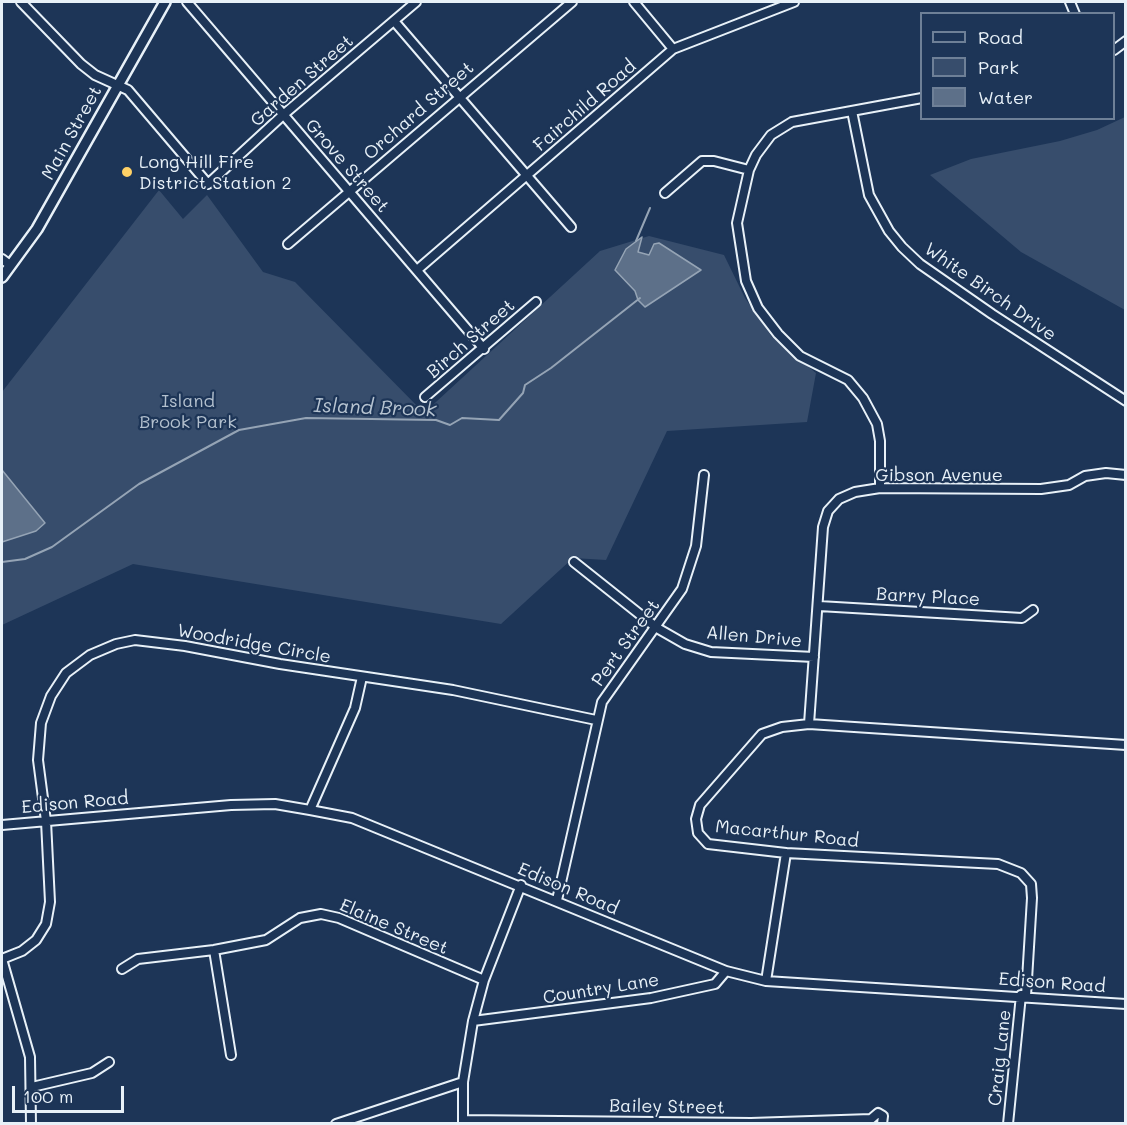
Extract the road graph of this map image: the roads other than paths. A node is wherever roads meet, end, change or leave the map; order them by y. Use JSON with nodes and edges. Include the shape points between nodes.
{"nodes":[{"id":1,"x":21,"y":2,"type":"edge"},
{"id":2,"x":165,"y":2,"type":"edge"},
{"id":3,"x":188,"y":2,"type":"edge"},
{"id":4,"x":417,"y":2,"type":"edge"},
{"id":5,"x":572,"y":2,"type":"edge"},
{"id":6,"x":634,"y":2,"type":"edge"},
{"id":7,"x":794,"y":2,"type":"edge"},
{"id":8,"x":772,"y":5,"type":"edge"},
{"id":9,"x":394,"y":21,"type":"junction"},
{"id":10,"x":673,"y":49,"type":"junction"},
{"id":11,"x":118,"y":83,"type":"junction"},
{"id":12,"x":459,"y":96,"type":"junction"},
{"id":13,"x":920,"y":98,"type":"edge"},
{"id":14,"x":852,"y":111,"type":"junction"},
{"id":15,"x":283,"y":115,"type":"junction"},
{"id":16,"x":749,"y":170,"type":"junction"},
{"id":17,"x":526,"y":176,"type":"junction"},
{"id":18,"x":349,"y":192,"type":"junction"},
{"id":19,"x":665,"y":193,"type":"dead end"},
{"id":20,"x":571,"y":227,"type":"dead end"},
{"id":21,"x":288,"y":244,"type":"dead end"},
{"id":22,"x":2,"y":259,"type":"edge"},
{"id":23,"x":10,"y":266,"type":"junction"},
{"id":24,"x":417,"y":270,"type":"junction"},
{"id":25,"x":2,"y":277,"type":"edge"},
{"id":26,"x":536,"y":302,"type":"dead end"},
{"id":27,"x":484,"y":349,"type":"junction"},
{"id":28,"x":425,"y":397,"type":"dead end"},
{"id":29,"x":1125,"y":401,"type":"edge"},
{"id":30,"x":704,"y":475,"type":"dead end"},
{"id":31,"x":1125,"y":475,"type":"edge"},
{"id":32,"x":880,"y":488,"type":"junction"},
{"id":33,"x":574,"y":562,"type":"dead end"},
{"id":34,"x":819,"y":606,"type":"junction"},
{"id":35,"x":1033,"y":610,"type":"dead end"},
{"id":36,"x":657,"y":628,"type":"junction"},
{"id":37,"x":814,"y":657,"type":"junction"},
{"id":38,"x":362,"y":677,"type":"junction"},
{"id":39,"x":596,"y":720,"type":"junction"},
{"id":40,"x":809,"y":724,"type":"junction"},
{"id":41,"x":1125,"y":745,"type":"edge"},
{"id":42,"x":310,"y":810,"type":"junction"},
{"id":43,"x":46,"y":821,"type":"junction"},
{"id":44,"x":2,"y":825,"type":"edge"},
{"id":45,"x":786,"y":853,"type":"junction"},
{"id":46,"x":520,"y":885,"type":"junction"},
{"id":47,"x":557,"y":900,"type":"junction"},
{"id":48,"x":214,"y":950,"type":"junction"},
{"id":49,"x":2,"y":959,"type":"edge"},
{"id":50,"x":122,"y":969,"type":"dead end"},
{"id":51,"x":726,"y":971,"type":"junction"},
{"id":52,"x":484,"y":980,"type":"junction"},
{"id":53,"x":766,"y":981,"type":"junction"},
{"id":54,"x":1024,"y":995,"type":"junction"},
{"id":55,"x":1125,"y":1004,"type":"edge"},
{"id":56,"x":473,"y":1021,"type":"junction"},
{"id":57,"x":231,"y":1055,"type":"dead end"},
{"id":58,"x":109,"y":1062,"type":"dead end"},
{"id":59,"x":463,"y":1082,"type":"junction"},
{"id":60,"x":32,"y":1087,"type":"junction"},
{"id":61,"x":872,"y":1121,"type":"edge"},
{"id":62,"x":464,"y":1122,"type":"edge"},
{"id":63,"x":751,"y":1123,"type":"edge"},
{"id":64,"x":31,"y":1124,"type":"edge"},
{"id":65,"x":336,"y":1124,"type":"edge"},
{"id":66,"x":882,"y":1124,"type":"edge"},
{"id":67,"x":1008,"y":1124,"type":"edge"}],
"edges":[{"from":1,"to":11,"type":"street","via":[[81,64],[95,75]]},
{"from":2,"to":11,"type":"main road","name":"Main Street"},
{"from":3,"to":15,"type":"street","name":"Grove Street"},
{"from":4,"to":9,"type":"street","name":"Garden Street"},
{"from":5,"to":12,"type":"street","name":"Orchard Street"},
{"from":6,"to":10,"type":"street"},
{"from":7,"to":8,"type":"street","name":"Fairchild Road"},
{"from":8,"to":10,"type":"street","name":"Fairchild Road"},
{"from":9,"to":12,"type":"street"},
{"from":9,"to":15,"type":"street","name":"Garden Street"},
{"from":10,"to":17,"type":"street","name":"Fairchild Road"},
{"from":11,"to":15,"type":"street","name":"Garden Street","via":[[208,184]]},
{"from":11,"to":23,"type":"main road","name":"Main Street","via":[[40,223]]},
{"from":12,"to":17,"type":"street"},
{"from":12,"to":18,"type":"street","name":"Orchard Street"},
{"from":13,"to":14,"type":"street"},
{"from":14,"to":16,"type":"street","via":[[792,122],[771,135]]},
{"from":14,"to":29,"type":"street","name":"White Birch Drive","via":[[869,195],[902,247],[992,314]]},
{"from":15,"to":18,"type":"street","name":"Grove Street"},
{"from":16,"to":19,"type":"street","via":[[702,160]]},
{"from":16,"to":32,"type":"street","via":[[737,223],[746,281],[758,308],[778,334],[800,356],[848,380],[863,398],[877,424]]},
{"from":17,"to":20,"type":"street"},
{"from":17,"to":24,"type":"street","name":"Fairchild Road"},
{"from":18,"to":21,"type":"street","name":"Orchard Street"},
{"from":18,"to":24,"type":"street","name":"Grove Street"},
{"from":22,"to":23,"type":"street"},
{"from":23,"to":25,"type":"main road","name":"Main Street"},
{"from":24,"to":27,"type":"street","name":"Grove Street"},
{"from":26,"to":27,"type":"street","name":"Birch Street"},
{"from":27,"to":28,"type":"street","name":"Birch Street"},
{"from":30,"to":36,"type":"street","name":"Pert Street","via":[[692,565]]},
{"from":31,"to":32,"type":"street","name":"Gibson Avenue","via":[[1106,472],[1085,476],[1069,485],[1041,489]]},
{"from":32,"to":34,"type":"street","name":"Gibson Avenue","via":[[847,495],[828,511],[820,552]]},
{"from":33,"to":36,"type":"street","name":"Allen Drive"},
{"from":34,"to":35,"type":"street","name":"Barry Place","via":[[1022,618]]},
{"from":34,"to":37,"type":"street","name":"Gibson Avenue"},
{"from":36,"to":37,"type":"street","name":"Allen Drive","via":[[685,644],[711,651]]},
{"from":36,"to":39,"type":"street","name":"Pert Street","via":[[615,681]]},
{"from":37,"to":40,"type":"street","name":"Gibson Avenue"},
{"from":38,"to":39,"type":"street","name":"Woodridge Circle","via":[[453,690]]},
{"from":38,"to":42,"type":"street","via":[[355,708]]},
{"from":38,"to":43,"type":"street","name":"Woodridge Circle","via":[[135,640],[90,655],[66,674],[51,696],[41,723],[38,760]]},
{"from":39,"to":47,"type":"street","name":"Pert Street"},
{"from":40,"to":41,"type":"street","name":"Macarthur Road"},
{"from":40,"to":45,"type":"street","name":"Macarthur Road","via":[[762,734],[700,805],[696,819],[698,833],[708,844]]},
{"from":42,"to":43,"type":"street","name":"Edison Road","via":[[275,804],[231,805]]},
{"from":42,"to":46,"type":"street","name":"Edison Road","via":[[352,818]]},
{"from":43,"to":44,"type":"street","name":"Edison Road"},
{"from":43,"to":49,"type":"street","name":"Woodridge Circle","via":[[50,902],[46,924],[29,945]]},
{"from":45,"to":53,"type":"street"},
{"from":45,"to":54,"type":"street","name":"Macarthur Road","via":[[998,864],[1021,873],[1032,884]]},
{"from":46,"to":47,"type":"street","name":"Edison Road"},
{"from":46,"to":52,"type":"street"},
{"from":47,"to":51,"type":"street","name":"Edison Road"},
{"from":48,"to":50,"type":"street","name":"Elaine Street","via":[[138,959]]},
{"from":48,"to":52,"type":"street","name":"Elaine Street","via":[[266,940],[300,918],[321,914],[339,918]]},
{"from":48,"to":57,"type":"street"},
{"from":49,"to":60,"type":"street","via":[[30,1057]]},
{"from":51,"to":53,"type":"street","name":"Edison Road"},
{"from":51,"to":56,"type":"street","name":"Country Lane","via":[[715,984],[651,999]]},
{"from":52,"to":56,"type":"street"},
{"from":53,"to":54,"type":"street","name":"Edison Road"},
{"from":54,"to":55,"type":"street","name":"Edison Road"},
{"from":54,"to":67,"type":"street","name":"Craig Lane"},
{"from":56,"to":59,"type":"street"},
{"from":58,"to":60,"type":"street","via":[[92,1073]]},
{"from":59,"to":62,"type":"street"},
{"from":59,"to":65,"type":"street"},
{"from":60,"to":64,"type":"street"},
{"from":61,"to":63,"type":"street","name":"Bailey Street"},
{"from":61,"to":66,"type":"street","name":"Bailey Street","via":[[874,1113],[880,1113],[884,1118]]},
{"from":62,"to":63,"type":"street","name":"Bailey Street"}]}
